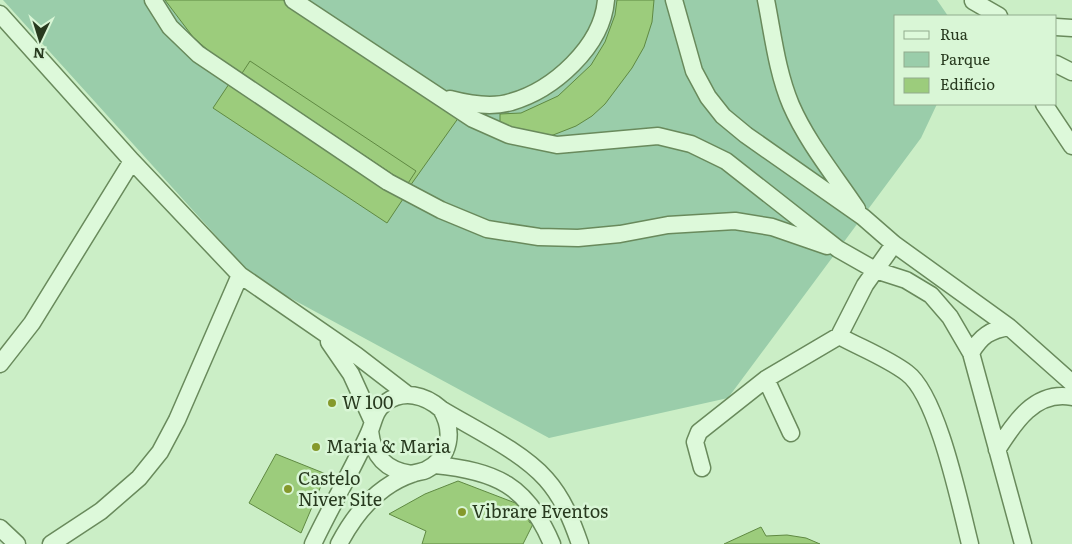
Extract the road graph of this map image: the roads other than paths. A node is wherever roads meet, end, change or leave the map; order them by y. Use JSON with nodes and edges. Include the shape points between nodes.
{"nodes":[{"id":1,"x":153,"y":0,"type":"edge"},
{"id":2,"x":293,"y":0,"type":"edge"},
{"id":3,"x":606,"y":0,"type":"edge"},
{"id":4,"x":674,"y":0,"type":"edge"},
{"id":5,"x":766,"y":0,"type":"edge"},
{"id":6,"x":973,"y":1,"type":"edge"},
{"id":7,"x":0,"y":14,"type":"edge"},
{"id":8,"x":981,"y":15,"type":"edge"},
{"id":9,"x":997,"y":15,"type":"edge"},
{"id":10,"x":1057,"y":27,"type":"edge"},
{"id":11,"x":1072,"y":28,"type":"edge"},
{"id":12,"x":441,"y":97,"type":"junction"},
{"id":13,"x":1045,"y":105,"type":"edge"},
{"id":14,"x":1072,"y":146,"type":"edge"},
{"id":15,"x":132,"y":161,"type":"junction"},
{"id":16,"x":863,"y":217,"type":"junction"},
{"id":17,"x":894,"y":244,"type":"junction"},
{"id":18,"x":838,"y":249,"type":"junction"},
{"id":19,"x":875,"y":270,"type":"junction"},
{"id":20,"x":240,"y":274,"type":"junction"},
{"id":21,"x":1009,"y":327,"type":"junction"},
{"id":22,"x":323,"y":334,"type":"junction"},
{"id":23,"x":839,"y":336,"type":"junction"},
{"id":24,"x":971,"y":353,"type":"junction"},
{"id":25,"x":0,"y":364,"type":"edge"},
{"id":26,"x":766,"y":379,"type":"junction"},
{"id":27,"x":1072,"y":383,"type":"edge"},
{"id":28,"x":408,"y":394,"type":"junction"},
{"id":29,"x":1072,"y":397,"type":"edge"},
{"id":30,"x":441,"y":409,"type":"junction"},
{"id":31,"x":371,"y":426,"type":"junction"},
{"id":32,"x":791,"y":433,"type":"dead end"},
{"id":33,"x":997,"y":450,"type":"junction"},
{"id":34,"x":435,"y":465,"type":"junction"},
{"id":35,"x":702,"y":468,"type":"dead end"},
{"id":36,"x":412,"y":474,"type":"junction"},
{"id":37,"x":572,"y":522,"type":"junction"},
{"id":38,"x":0,"y":528,"type":"edge"},
{"id":39,"x":17,"y":544,"type":"edge"},
{"id":40,"x":51,"y":544,"type":"edge"},
{"id":41,"x":313,"y":544,"type":"edge"},
{"id":42,"x":339,"y":544,"type":"edge"},
{"id":43,"x":552,"y":544,"type":"edge"},
{"id":44,"x":556,"y":544,"type":"edge"},
{"id":45,"x":580,"y":544,"type":"edge"},
{"id":46,"x":970,"y":544,"type":"edge"},
{"id":47,"x":1023,"y":544,"type":"edge"}],
"edges":[{"from":1,"to":18,"type":"street","via":[[170,27],[198,54],[388,182],[441,210],[487,229],[539,237],[578,238],[668,225],[735,221],[772,227]]},
{"from":2,"to":12,"type":"street"},
{"from":3,"to":12,"type":"street","via":[[597,28],[584,51],[559,78],[539,90],[510,103],[465,103]]},
{"from":4,"to":16,"type":"street","via":[[694,71],[723,116]]},
{"from":5,"to":16,"type":"street","via":[[781,75],[791,105],[809,138]]},
{"from":6,"to":8,"type":"street"},
{"from":6,"to":9,"type":"street"},
{"from":7,"to":15,"type":"street"},
{"from":10,"to":11,"type":"street"},
{"from":12,"to":18,"type":"street","via":[[472,119],[509,135],[558,145],[658,136],[691,144],[726,161]]},
{"from":13,"to":14,"type":"street"},
{"from":15,"to":20,"type":"street"},
{"from":15,"to":25,"type":"street","via":[[32,323]]},
{"from":16,"to":17,"type":"street"},
{"from":17,"to":19,"type":"street"},
{"from":17,"to":21,"type":"street"},
{"from":18,"to":19,"type":"street"},
{"from":19,"to":23,"type":"street"},
{"from":19,"to":24,"type":"street","via":[[906,280],[931,295],[950,317]]},
{"from":20,"to":22,"type":"street"},
{"from":20,"to":40,"type":"street","via":[[160,452],[139,478],[102,511]]},
{"from":21,"to":24,"type":"street","via":[[985,334]]},
{"from":21,"to":27,"type":"street"},
{"from":22,"to":28,"type":"street"},
{"from":22,"to":31,"type":"street","via":[[351,374]]},
{"from":23,"to":26,"type":"street"},
{"from":23,"to":46,"type":"street","via":[[908,374],[920,391],[940,432]]},
{"from":24,"to":33,"type":"street"},
{"from":26,"to":32,"type":"street"},
{"from":26,"to":35,"type":"street","via":[[698,432],[695,442]]},
{"from":28,"to":30,"type":"street","via":[[432,401]]},
{"from":28,"to":31,"type":"street","via":[[385,403]]},
{"from":29,"to":33,"type":"street","via":[[1047,398],[1027,409],[1015,421]]},
{"from":30,"to":34,"type":"street","via":[[450,432],[443,456]]},
{"from":30,"to":37,"type":"street","via":[[519,456],[546,478]]},
{"from":31,"to":36,"type":"street","via":[[371,444],[377,456],[386,466]]},
{"from":31,"to":41,"type":"street"},
{"from":33,"to":47,"type":"street"},
{"from":34,"to":36,"type":"street"},
{"from":34,"to":43,"type":"street","via":[[484,473],[505,482],[527,501],[543,522]]},
{"from":36,"to":42,"type":"street","via":[[384,488],[363,508]]},
{"from":37,"to":44,"type":"street"},
{"from":37,"to":45,"type":"street"},
{"from":38,"to":39,"type":"street"}]}
